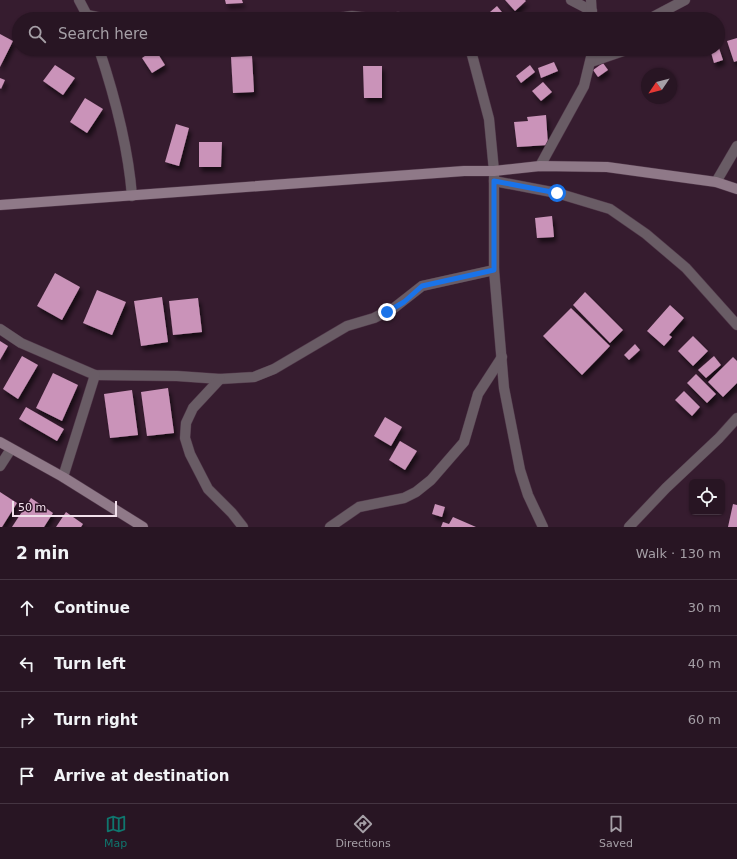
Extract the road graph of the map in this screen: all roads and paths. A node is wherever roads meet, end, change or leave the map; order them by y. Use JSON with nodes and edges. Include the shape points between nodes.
{"nodes":[{"id":1,"x":79,"y":0,"type":"edge"},
{"id":2,"x":571,"y":0,"type":"edge"},
{"id":3,"x":591,"y":0,"type":"edge"},
{"id":4,"x":685,"y":0,"type":"edge"},
{"id":5,"x":85,"y":12,"type":"edge"},
{"id":6,"x":588,"y":12,"type":"edge"},
{"id":7,"x":592,"y":12,"type":"edge"},
{"id":8,"x":662,"y":12,"type":"edge"},
{"id":9,"x":101,"y":56,"type":"edge"},
{"id":10,"x":472,"y":56,"type":"edge"},
{"id":11,"x":592,"y":56,"type":"edge"},
{"id":12,"x":609,"y":56,"type":"edge"},
{"id":13,"x":591,"y":62,"type":"junction"},
{"id":14,"x":737,"y":146,"type":"edge"},
{"id":15,"x":540,"y":166,"type":"junction"},
{"id":16,"x":494,"y":176,"type":"junction"},
{"id":17,"x":716,"y":182,"type":"junction"},
{"id":18,"x":737,"y":189,"type":"edge"},
{"id":19,"x":132,"y":196,"type":"junction"},
{"id":20,"x":0,"y":205,"type":"edge"},
{"id":21,"x":494,"y":270,"type":"junction"},
{"id":22,"x":737,"y":325,"type":"edge"},
{"id":23,"x":0,"y":329,"type":"edge"},
{"id":24,"x":502,"y":357,"type":"junction"},
{"id":25,"x":95,"y":375,"type":"junction"},
{"id":26,"x":220,"y":379,"type":"junction"},
{"id":27,"x":737,"y":418,"type":"edge"},
{"id":28,"x":0,"y":442,"type":"edge"},
{"id":29,"x":11,"y":450,"type":"junction"},
{"id":30,"x":0,"y":466,"type":"edge"},
{"id":31,"x":63,"y":477,"type":"junction"},
{"id":32,"x":143,"y":527,"type":"edge"},
{"id":33,"x":243,"y":527,"type":"edge"},
{"id":34,"x":330,"y":527,"type":"edge"},
{"id":35,"x":543,"y":527,"type":"edge"},
{"id":36,"x":629,"y":527,"type":"edge"}],
"edges":[{"from":1,"to":5,"type":"street"},
{"from":2,"to":6,"type":"street"},
{"from":3,"to":7,"type":"street"},
{"from":4,"to":8,"type":"street"},
{"from":9,"to":19,"type":"street","via":[[127,149]]},
{"from":10,"to":16,"type":"street","via":[[489,119]]},
{"from":11,"to":13,"type":"street"},
{"from":12,"to":13,"type":"street"},
{"from":13,"to":15,"type":"street","via":[[584,86]]},
{"from":14,"to":17,"type":"street"},
{"from":15,"to":16,"type":"street"},
{"from":15,"to":17,"type":"street","via":[[607,167]]},
{"from":16,"to":19,"type":"street","via":[[464,171]]},
{"from":16,"to":21,"type":"street"},
{"from":16,"to":22,"type":"street","via":[[610,209],[646,234],[686,268]]},
{"from":17,"to":18,"type":"street"},
{"from":19,"to":20,"type":"street"},
{"from":21,"to":24,"type":"street"},
{"from":21,"to":26,"type":"street","via":[[422,286],[394,308],[374,318],[347,326],[274,369],[254,377]]},
{"from":23,"to":25,"type":"street","via":[[21,343]]},
{"from":24,"to":34,"type":"street","via":[[478,394],[464,442],[431,480],[404,498],[359,507]]},
{"from":24,"to":35,"type":"street","via":[[504,388],[520,470]]},
{"from":25,"to":26,"type":"street"},
{"from":25,"to":31,"type":"street"},
{"from":26,"to":33,"type":"street","via":[[193,408],[186,424],[185,438],[190,454],[208,489]]},
{"from":27,"to":36,"type":"street"},
{"from":28,"to":29,"type":"street"},
{"from":29,"to":30,"type":"street"},
{"from":29,"to":31,"type":"street"},
{"from":31,"to":32,"type":"street"}]}
